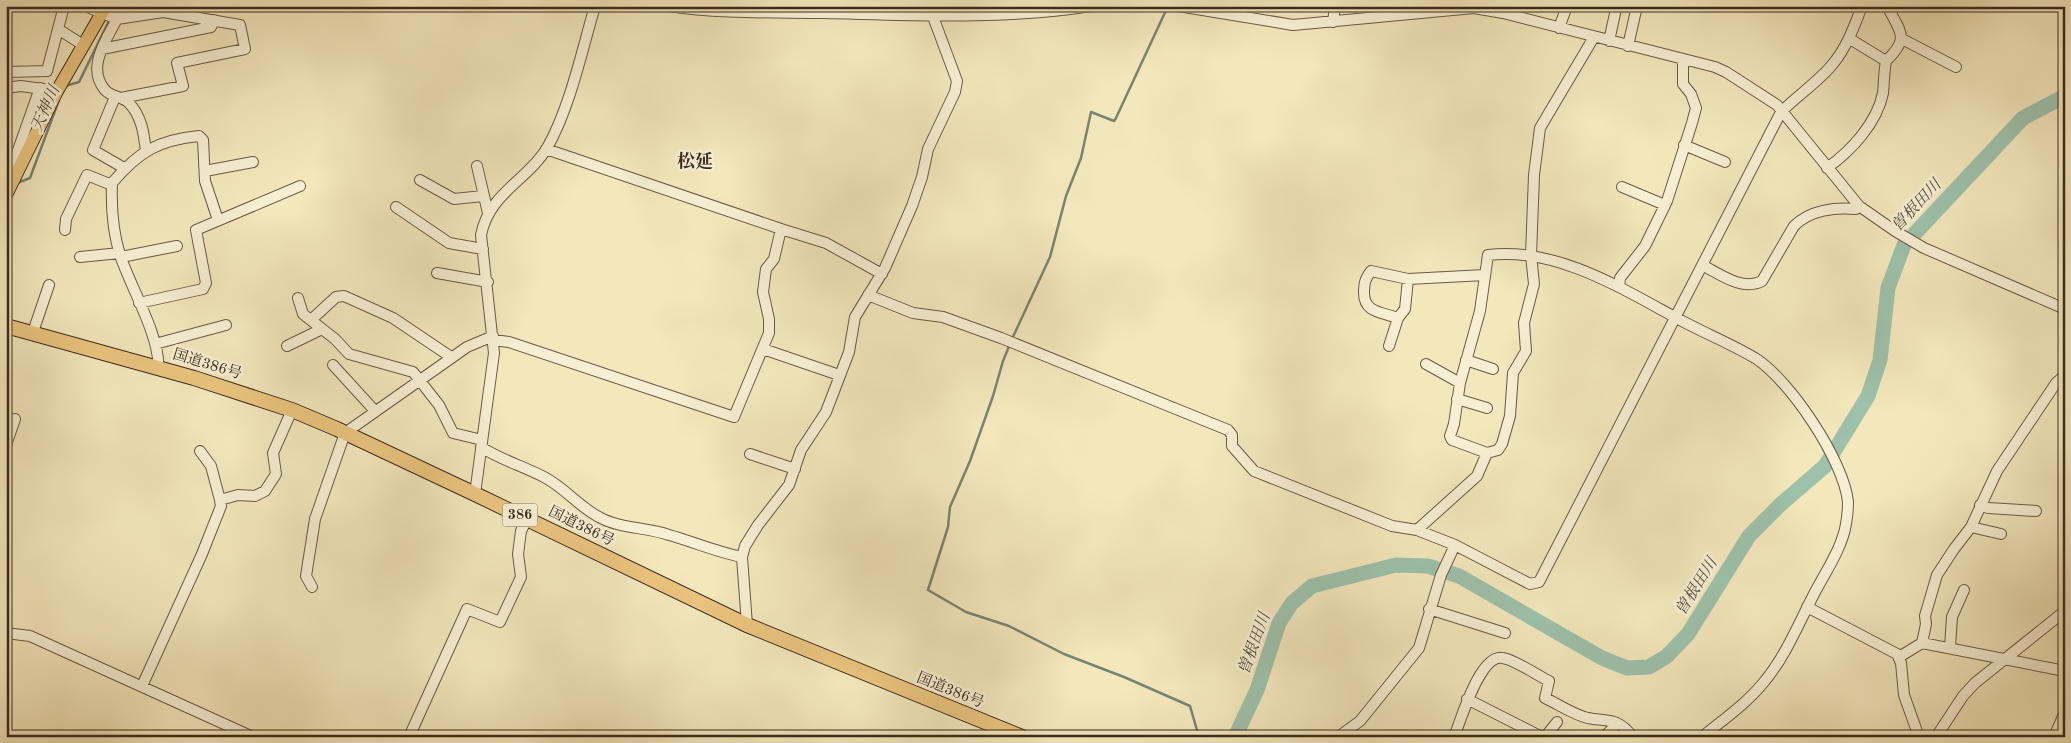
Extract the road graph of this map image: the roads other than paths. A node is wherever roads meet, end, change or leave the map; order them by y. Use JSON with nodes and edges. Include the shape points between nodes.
{"nodes":[{"id":1,"x":64,"y":6,"type":"edge"},
{"id":2,"x":85,"y":6,"type":"edge"},
{"id":3,"x":124,"y":6,"type":"edge"},
{"id":4,"x":595,"y":6,"type":"edge"},
{"id":5,"x":669,"y":6,"type":"edge"},
{"id":6,"x":1091,"y":6,"type":"edge"},
{"id":7,"x":1178,"y":6,"type":"edge"},
{"id":8,"x":1335,"y":6,"type":"edge"},
{"id":9,"x":1567,"y":6,"type":"edge"},
{"id":10,"x":1637,"y":6,"type":"edge"},
{"id":11,"x":1862,"y":6,"type":"edge"},
{"id":12,"x":1888,"y":6,"type":"edge"},
{"id":13,"x":104,"y":9,"type":"edge"},
{"id":14,"x":1616,"y":9,"type":"dead end"},
{"id":15,"x":852,"y":10,"type":"edge"},
{"id":16,"x":932,"y":14,"type":"junction"},
{"id":17,"x":117,"y":19,"type":"junction"},
{"id":18,"x":214,"y":20,"type":"junction"},
{"id":19,"x":1333,"y":22,"type":"junction"},
{"id":20,"x":1559,"y":28,"type":"junction"},
{"id":21,"x":58,"y":29,"type":"junction"},
{"id":22,"x":1594,"y":37,"type":"junction"},
{"id":23,"x":1902,"y":38,"type":"junction"},
{"id":24,"x":1850,"y":39,"type":"junction"},
{"id":25,"x":1609,"y":41,"type":"junction"},
{"id":26,"x":83,"y":45,"type":"junction"},
{"id":27,"x":1628,"y":46,"type":"junction"},
{"id":28,"x":102,"y":49,"type":"junction"},
{"id":29,"x":1682,"y":59,"type":"junction"},
{"id":30,"x":1886,"y":61,"type":"junction"},
{"id":31,"x":1956,"y":67,"type":"dead end"},
{"id":32,"x":6,"y":72,"type":"edge"},
{"id":33,"x":6,"y":88,"type":"edge"},
{"id":34,"x":40,"y":88,"type":"junction"},
{"id":35,"x":57,"y":91,"type":"junction"},
{"id":36,"x":118,"y":97,"type":"junction"},
{"id":37,"x":1782,"y":112,"type":"junction"},
{"id":38,"x":1684,"y":145,"type":"junction"},
{"id":39,"x":546,"y":149,"type":"junction"},
{"id":40,"x":146,"y":152,"type":"junction"},
{"id":41,"x":253,"y":162,"type":"dead end"},
{"id":42,"x":1725,"y":162,"type":"dead end"},
{"id":43,"x":477,"y":166,"type":"dead end"},
{"id":44,"x":124,"y":168,"type":"junction"},
{"id":45,"x":1828,"y":168,"type":"junction"},
{"id":46,"x":205,"y":171,"type":"junction"},
{"id":47,"x":15,"y":180,"type":"junction"},
{"id":48,"x":420,"y":180,"type":"dead end"},
{"id":49,"x":112,"y":185,"type":"junction"},
{"id":50,"x":300,"y":186,"type":"dead end"},
{"id":51,"x":1622,"y":187,"type":"dead end"},
{"id":52,"x":6,"y":195,"type":"edge"},
{"id":53,"x":483,"y":196,"type":"junction"},
{"id":54,"x":1665,"y":205,"type":"junction"},
{"id":55,"x":1859,"y":206,"type":"junction"},
{"id":56,"x":396,"y":207,"type":"dead end"},
{"id":57,"x":488,"y":213,"type":"junction"},
{"id":58,"x":218,"y":220,"type":"junction"},
{"id":59,"x":781,"y":229,"type":"junction"},
{"id":60,"x":65,"y":230,"type":"dead end"},
{"id":61,"x":177,"y":246,"type":"dead end"},
{"id":62,"x":483,"y":249,"type":"junction"},
{"id":63,"x":120,"y":255,"type":"junction"},
{"id":64,"x":1531,"y":255,"type":"junction"},
{"id":65,"x":80,"y":257,"type":"dead end"},
{"id":66,"x":1704,"y":266,"type":"junction"},
{"id":67,"x":437,"y":273,"type":"dead end"},
{"id":68,"x":882,"y":274,"type":"junction"},
{"id":69,"x":1485,"y":275,"type":"junction"},
{"id":70,"x":1408,"y":279,"type":"junction"},
{"id":71,"x":488,"y":282,"type":"junction"},
{"id":72,"x":49,"y":285,"type":"dead end"},
{"id":73,"x":1619,"y":287,"type":"junction"},
{"id":74,"x":868,"y":295,"type":"junction"},
{"id":75,"x":298,"y":298,"type":"dead end"},
{"id":76,"x":139,"y":303,"type":"junction"},
{"id":77,"x":2065,"y":308,"type":"edge"},
{"id":78,"x":1398,"y":318,"type":"junction"},
{"id":79,"x":1676,"y":318,"type":"junction"},
{"id":80,"x":311,"y":320,"type":"junction"},
{"id":81,"x":226,"y":325,"type":"dead end"},
{"id":82,"x":6,"y":326,"type":"edge"},
{"id":83,"x":322,"y":329,"type":"junction"},
{"id":84,"x":33,"y":332,"type":"junction"},
{"id":85,"x":493,"y":338,"type":"junction"},
{"id":86,"x":155,"y":344,"type":"junction"},
{"id":87,"x":287,"y":346,"type":"dead end"},
{"id":88,"x":1388,"y":346,"type":"dead end"},
{"id":89,"x":763,"y":349,"type":"junction"},
{"id":90,"x":451,"y":357,"type":"junction"},
{"id":91,"x":1466,"y":360,"type":"junction"},
{"id":92,"x":1426,"y":364,"type":"dead end"},
{"id":93,"x":333,"y":365,"type":"dead end"},
{"id":94,"x":158,"y":368,"type":"junction"},
{"id":95,"x":1493,"y":369,"type":"dead end"},
{"id":96,"x":839,"y":375,"type":"junction"},
{"id":97,"x":2065,"y":375,"type":"edge"},
{"id":98,"x":419,"y":378,"type":"junction"},
{"id":99,"x":1460,"y":383,"type":"junction"},
{"id":100,"x":1457,"y":399,"type":"junction"},
{"id":101,"x":1487,"y":408,"type":"dead end"},
{"id":102,"x":292,"y":410,"type":"junction"},
{"id":103,"x":375,"y":410,"type":"junction"},
{"id":104,"x":15,"y":419,"type":"dead end"},
{"id":105,"x":345,"y":433,"type":"junction"},
{"id":106,"x":482,"y":443,"type":"junction"},
{"id":107,"x":6,"y":445,"type":"edge"},
{"id":108,"x":200,"y":451,"type":"dead end"},
{"id":109,"x":1487,"y":453,"type":"junction"},
{"id":110,"x":750,"y":454,"type":"dead end"},
{"id":111,"x":795,"y":469,"type":"junction"},
{"id":112,"x":475,"y":494,"type":"junction"},
{"id":113,"x":220,"y":500,"type":"junction"},
{"id":114,"x":1980,"y":505,"type":"junction"},
{"id":115,"x":2036,"y":511,"type":"dead end"},
{"id":116,"x":527,"y":519,"type":"junction"},
{"id":117,"x":1971,"y":527,"type":"junction"},
{"id":118,"x":1417,"y":530,"type":"junction"},
{"id":119,"x":2001,"y":534,"type":"dead end"},
{"id":120,"x":1453,"y":549,"type":"junction"},
{"id":121,"x":742,"y":557,"type":"junction"},
{"id":122,"x":312,"y":587,"type":"dead end"},
{"id":123,"x":1964,"y":590,"type":"dead end"},
{"id":124,"x":1807,"y":607,"type":"junction"},
{"id":125,"x":1429,"y":609,"type":"junction"},
{"id":126,"x":2065,"y":611,"type":"edge"},
{"id":127,"x":748,"y":625,"type":"junction"},
{"id":128,"x":6,"y":633,"type":"edge"},
{"id":129,"x":1506,"y":634,"type":"dead end"},
{"id":130,"x":1922,"y":643,"type":"junction"},
{"id":131,"x":1950,"y":647,"type":"junction"},
{"id":132,"x":1899,"y":657,"type":"junction"},
{"id":133,"x":2002,"y":660,"type":"junction"},
{"id":134,"x":2065,"y":671,"type":"edge"},
{"id":135,"x":142,"y":686,"type":"junction"},
{"id":136,"x":1467,"y":699,"type":"junction"},
{"id":137,"x":2065,"y":712,"type":"edge"},
{"id":138,"x":1557,"y":722,"type":"dead end"},
{"id":139,"x":1617,"y":724,"type":"junction"},
{"id":140,"x":1458,"y":736,"type":"edge"},
{"id":141,"x":253,"y":737,"type":"edge"},
{"id":142,"x":409,"y":737,"type":"edge"},
{"id":143,"x":1022,"y":737,"type":"edge"},
{"id":144,"x":1338,"y":737,"type":"edge"},
{"id":145,"x":1543,"y":737,"type":"edge"},
{"id":146,"x":1604,"y":737,"type":"edge"},
{"id":147,"x":1632,"y":737,"type":"edge"},
{"id":148,"x":1702,"y":737,"type":"edge"},
{"id":149,"x":1919,"y":737,"type":"edge"},
{"id":150,"x":1936,"y":737,"type":"edge"},
{"id":151,"x":2054,"y":737,"type":"edge"}],
"edges":[{"from":1,"to":21,"type":"street"},
{"from":2,"to":13,"type":"street"},
{"from":3,"to":17,"type":"street"},
{"from":4,"to":39,"type":"street","via":[[560,121]]},
{"from":5,"to":15,"type":"street","via":[[730,13]]},
{"from":6,"to":16,"type":"street","via":[[1045,14]]},
{"from":7,"to":19,"type":"street","via":[[1294,25]]},
{"from":8,"to":19,"type":"street"},
{"from":9,"to":20,"type":"street"},
{"from":10,"to":27,"type":"street"},
{"from":11,"to":24,"type":"street"},
{"from":12,"to":23,"type":"street"},
{"from":13,"to":17,"type":"street"},
{"from":13,"to":26,"type":"main road"},
{"from":14,"to":25,"type":"street"},
{"from":15,"to":16,"type":"street"},
{"from":16,"to":68,"type":"street","via":[[956,81],[954,92],[935,133],[912,206]]},
{"from":17,"to":18,"type":"street","via":[[163,12]]},
{"from":17,"to":28,"type":"street"},
{"from":18,"to":28,"type":"street","via":[[211,27]]},
{"from":18,"to":36,"type":"street","via":[[240,25],[245,49],[177,63],[183,86]]},
{"from":19,"to":20,"type":"street","via":[[1474,8]]},
{"from":20,"to":22,"type":"street"},
{"from":21,"to":26,"type":"street"},
{"from":21,"to":32,"type":"street","via":[[46,71]]},
{"from":22,"to":25,"type":"street"},
{"from":22,"to":64,"type":"street","via":[[1540,128],[1534,175]]},
{"from":23,"to":30,"type":"street","via":[[1900,48]]},
{"from":23,"to":31,"type":"street"},
{"from":24,"to":30,"type":"street"},
{"from":24,"to":37,"type":"street","via":[[1832,66]]},
{"from":25,"to":27,"type":"street"},
{"from":26,"to":35,"type":"main road"},
{"from":27,"to":29,"type":"street"},
{"from":28,"to":36,"type":"street","via":[[97,62],[98,80],[106,91]]},
{"from":29,"to":37,"type":"street","via":[[1726,72],[1777,105]]},
{"from":29,"to":38,"type":"street","via":[[1683,84],[1696,108]]},
{"from":30,"to":45,"type":"street","via":[[1882,94],[1876,111],[1859,140]]},
{"from":33,"to":34,"type":"street"},
{"from":34,"to":35,"type":"street"},
{"from":34,"to":47,"type":"street","via":[[11,170]]},
{"from":35,"to":47,"type":"main road"},
{"from":36,"to":40,"type":"street","via":[[128,103],[140,119]]},
{"from":36,"to":44,"type":"street","via":[[93,150]]},
{"from":37,"to":45,"type":"street"},
{"from":37,"to":66,"type":"street"},
{"from":38,"to":42,"type":"street"},
{"from":38,"to":54,"type":"street"},
{"from":39,"to":57,"type":"street"},
{"from":39,"to":59,"type":"street"},
{"from":40,"to":44,"type":"street"},
{"from":40,"to":46,"type":"street","via":[[169,140],[199,136],[203,140]]},
{"from":41,"to":46,"type":"street"},
{"from":43,"to":53,"type":"street"},
{"from":44,"to":49,"type":"street"},
{"from":45,"to":55,"type":"street"},
{"from":46,"to":58,"type":"street","via":[[205,181]]},
{"from":47,"to":52,"type":"main road"},
{"from":48,"to":53,"type":"street","via":[[454,199]]},
{"from":49,"to":60,"type":"street","via":[[87,175],[66,219]]},
{"from":49,"to":63,"type":"street","via":[[114,231]]},
{"from":50,"to":58,"type":"street"},
{"from":51,"to":54,"type":"street"},
{"from":53,"to":57,"type":"street"},
{"from":54,"to":73,"type":"street","via":[[1645,246],[1620,278]]},
{"from":55,"to":66,"type":"street","via":[[1856,209],[1825,210],[1800,220],[1762,281],[1756,284],[1748,286]]},
{"from":55,"to":77,"type":"street","via":[[1920,246]]},
{"from":56,"to":62,"type":"street","via":[[449,243]]},
{"from":57,"to":62,"type":"street","via":[[484,219]]},
{"from":58,"to":76,"type":"street","via":[[196,230],[206,283],[203,289]]},
{"from":59,"to":68,"type":"street","via":[[826,243]]},
{"from":59,"to":89,"type":"street","via":[[774,259],[766,269],[763,292],[769,333]]},
{"from":61,"to":63,"type":"street"},
{"from":62,"to":71,"type":"street"},
{"from":63,"to":65,"type":"street"},
{"from":63,"to":76,"type":"street"},
{"from":64,"to":69,"type":"street","via":[[1509,252],[1488,255]]},
{"from":64,"to":73,"type":"street","via":[[1578,269]]},
{"from":64,"to":109,"type":"street","via":[[1534,284],[1524,323],[1526,351],[1513,373],[1510,416],[1502,444],[1498,450]]},
{"from":66,"to":79,"type":"street"},
{"from":67,"to":71,"type":"street"},
{"from":68,"to":74,"type":"street"},
{"from":69,"to":70,"type":"street"},
{"from":69,"to":91,"type":"street","via":[[1480,311]]},
{"from":70,"to":78,"type":"street","via":[[1405,309]]},
{"from":70,"to":78,"type":"street","via":[[1371,271],[1364,279],[1364,303],[1367,307]]},
{"from":71,"to":85,"type":"street"},
{"from":72,"to":84,"type":"street"},
{"from":73,"to":79,"type":"street"},
{"from":74,"to":96,"type":"street","via":[[855,317],[849,352]]},
{"from":74,"to":118,"type":"street","via":[[913,314],[943,317],[1001,338],[1220,426],[1232,435],[1232,446],[1254,471],[1392,526]]},
{"from":75,"to":80,"type":"street","via":[[303,314]]},
{"from":76,"to":86,"type":"street"},
{"from":78,"to":88,"type":"street"},
{"from":79,"to":120,"type":"street","via":[[1539,582],[1530,584]]},
{"from":79,"to":124,"type":"street","via":[[1757,359],[1794,396],[1838,467],[1848,502],[1846,526]]},
{"from":80,"to":83,"type":"street"},
{"from":80,"to":90,"type":"street","via":[[336,297],[344,296],[393,318]]},
{"from":81,"to":86,"type":"street"},
{"from":82,"to":84,"type":"highway","name":"国道386号","number":"386"},
{"from":83,"to":87,"type":"street"},
{"from":83,"to":98,"type":"street","via":[[349,354],[404,367]]},
{"from":84,"to":94,"type":"highway","name":"国道386号","number":"386"},
{"from":85,"to":89,"type":"street","via":[[734,417]]},
{"from":85,"to":90,"type":"street","via":[[467,346]]},
{"from":85,"to":106,"type":"street","via":[[494,353]]},
{"from":86,"to":94,"type":"street"},
{"from":89,"to":96,"type":"street"},
{"from":90,"to":98,"type":"street"},
{"from":91,"to":95,"type":"street"},
{"from":91,"to":99,"type":"street"},
{"from":92,"to":99,"type":"street"},
{"from":93,"to":103,"type":"street"},
{"from":94,"to":102,"type":"highway","name":"国道386号","number":"386"},
{"from":96,"to":111,"type":"street","via":[[826,412],[811,432]]},
{"from":97,"to":114,"type":"street","via":[[2056,383],[1997,471]]},
{"from":98,"to":103,"type":"street"},
{"from":98,"to":106,"type":"street","via":[[454,433]]},
{"from":99,"to":100,"type":"street"},
{"from":100,"to":101,"type":"street"},
{"from":100,"to":109,"type":"street","via":[[1452,440]]},
{"from":102,"to":105,"type":"highway","name":"国道386号","number":"386"},
{"from":102,"to":113,"type":"street","via":[[273,453],[276,474],[265,491],[255,496],[238,495]]},
{"from":103,"to":105,"type":"street"},
{"from":104,"to":107,"type":"street"},
{"from":105,"to":112,"type":"highway","name":"国道386号","number":"386"},
{"from":105,"to":122,"type":"street","via":[[315,519],[306,576]]},
{"from":106,"to":112,"type":"street"},
{"from":106,"to":121,"type":"street","via":[[493,455],[543,476],[576,502],[610,522],[668,534]]},
{"from":108,"to":113,"type":"street","via":[[211,466]]},
{"from":109,"to":118,"type":"street","via":[[1477,476]]},
{"from":110,"to":111,"type":"street"},
{"from":111,"to":121,"type":"street","via":[[789,485],[758,525]]},
{"from":112,"to":116,"type":"highway","name":"国道386号","number":"386"},
{"from":113,"to":135,"type":"street","via":[[221,506],[202,554]]},
{"from":114,"to":115,"type":"street"},
{"from":114,"to":117,"type":"street"},
{"from":116,"to":127,"type":"highway","name":"国道386号","number":"386"},
{"from":116,"to":142,"type":"street","via":[[521,531],[518,554],[521,577],[500,622],[467,609]]},
{"from":117,"to":119,"type":"street"},
{"from":117,"to":130,"type":"street","via":[[1938,575],[1924,616],[1926,624]]},
{"from":118,"to":120,"type":"street"},
{"from":120,"to":125,"type":"street"},
{"from":121,"to":127,"type":"street"},
{"from":123,"to":131,"type":"street","via":[[1952,616]]},
{"from":124,"to":132,"type":"street"},
{"from":124,"to":148,"type":"street","via":[[1765,681]]},
{"from":125,"to":129,"type":"street"},
{"from":125,"to":144,"type":"street","via":[[1419,648],[1410,661],[1360,721]]},
{"from":126,"to":133,"type":"street"},
{"from":127,"to":143,"type":"highway","name":"国道386号","number":"386"},
{"from":128,"to":135,"type":"street","via":[[30,636]]},
{"from":130,"to":131,"type":"street"},
{"from":130,"to":132,"type":"street"},
{"from":131,"to":133,"type":"street"},
{"from":132,"to":149,"type":"street","via":[[1904,695]]},
{"from":133,"to":134,"type":"street"},
{"from":133,"to":150,"type":"street","via":[[1963,696]]},
{"from":135,"to":141,"type":"street"},
{"from":136,"to":139,"type":"street","via":[[1473,684],[1494,659],[1503,657],[1549,681],[1545,698],[1587,718]]},
{"from":136,"to":140,"type":"street"},
{"from":136,"to":145,"type":"street"},
{"from":137,"to":151,"type":"street"},
{"from":138,"to":145,"type":"street"},
{"from":139,"to":146,"type":"street"},
{"from":139,"to":147,"type":"street"}]}
